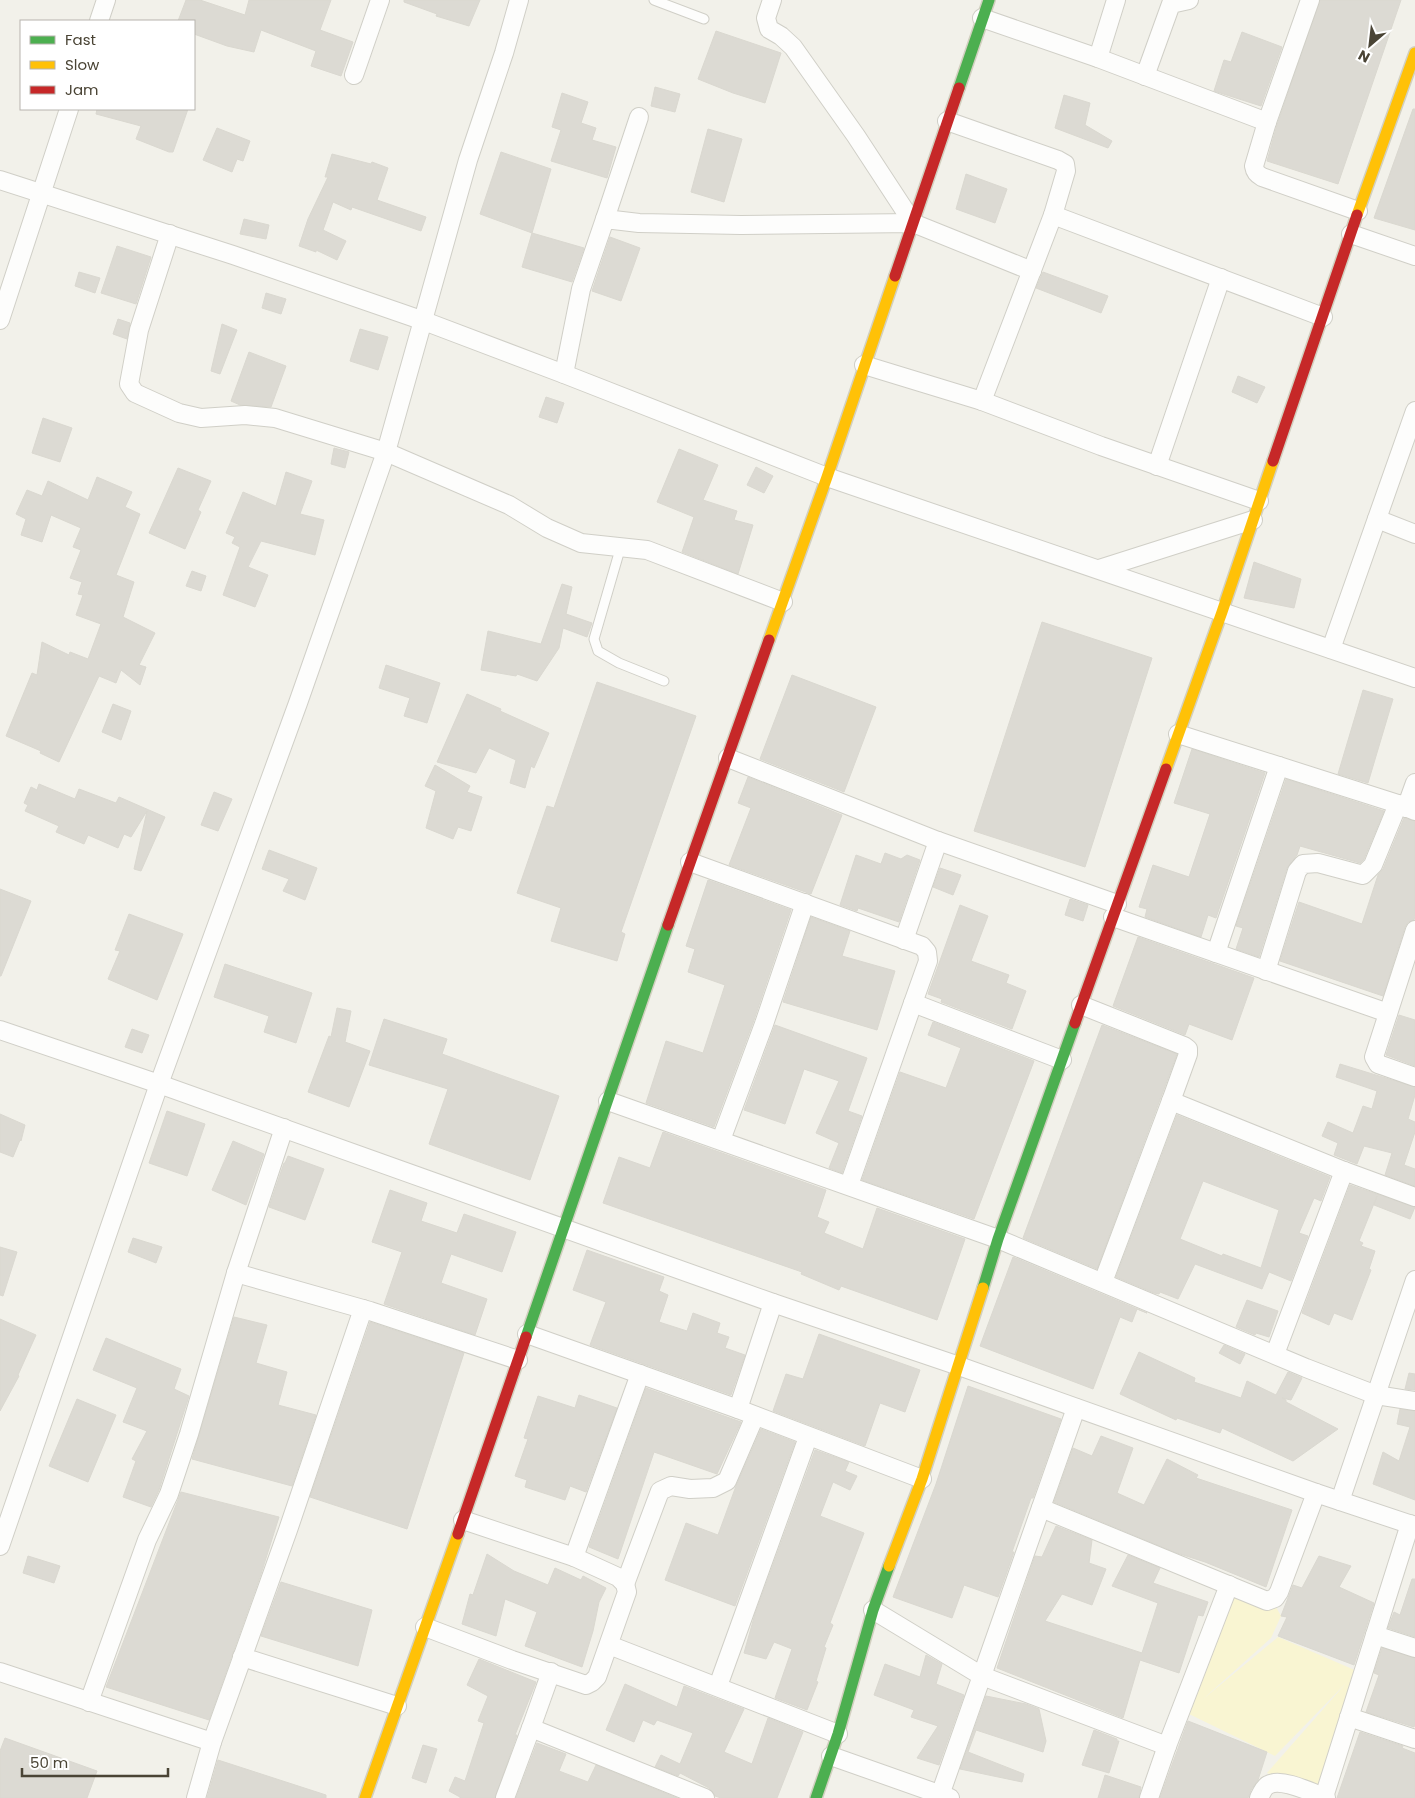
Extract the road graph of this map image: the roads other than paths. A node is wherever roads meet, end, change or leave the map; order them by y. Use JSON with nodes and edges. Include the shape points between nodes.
{"nodes":[{"id":1,"x":106,"y":0,"type":"edge"},
{"id":2,"x":380,"y":0,"type":"edge"},
{"id":3,"x":518,"y":0,"type":"edge"},
{"id":4,"x":654,"y":0,"type":"edge"},
{"id":5,"x":772,"y":0,"type":"edge"},
{"id":6,"x":989,"y":0,"type":"edge"},
{"id":7,"x":1116,"y":0,"type":"edge"},
{"id":8,"x":1189,"y":0,"type":"edge"},
{"id":9,"x":1310,"y":0,"type":"edge"},
{"id":10,"x":982,"y":18,"type":"junction"},
{"id":11,"x":99,"y":20,"type":"edge"},
{"id":12,"x":704,"y":20,"type":"dead end"},
{"id":13,"x":1415,"y":53,"type":"edge"},
{"id":14,"x":1098,"y":58,"type":"junction"},
{"id":15,"x":354,"y":75,"type":"dead end"},
{"id":16,"x":1145,"y":76,"type":"junction"},
{"id":17,"x":69,"y":110,"type":"edge"},
{"id":18,"x":639,"y":117,"type":"dead end"},
{"id":19,"x":947,"y":121,"type":"junction"},
{"id":20,"x":1267,"y":122,"type":"junction"},
{"id":21,"x":0,"y":180,"type":"edge"},
{"id":22,"x":41,"y":192,"type":"junction"},
{"id":23,"x":1358,"y":212,"type":"junction"},
{"id":24,"x":1053,"y":215,"type":"junction"},
{"id":25,"x":605,"y":219,"type":"junction"},
{"id":26,"x":913,"y":223,"type":"junction"},
{"id":27,"x":170,"y":234,"type":"junction"},
{"id":28,"x":1351,"y":234,"type":"junction"},
{"id":29,"x":1415,"y":256,"type":"edge"},
{"id":30,"x":1032,"y":271,"type":"junction"},
{"id":31,"x":1221,"y":278,"type":"junction"},
{"id":32,"x":1323,"y":317,"type":"junction"},
{"id":33,"x":0,"y":320,"type":"edge"},
{"id":34,"x":424,"y":321,"type":"junction"},
{"id":35,"x":864,"y":365,"type":"junction"},
{"id":36,"x":564,"y":374,"type":"junction"},
{"id":37,"x":982,"y":401,"type":"junction"},
{"id":38,"x":1415,"y":411,"type":"edge"},
{"id":39,"x":386,"y":452,"type":"junction"},
{"id":40,"x":1157,"y":466,"type":"junction"},
{"id":41,"x":827,"y":477,"type":"junction"},
{"id":42,"x":1259,"y":501,"type":"junction"},
{"id":43,"x":1377,"y":519,"type":"junction"},
{"id":44,"x":1253,"y":520,"type":"junction"},
{"id":45,"x":1415,"y":534,"type":"edge"},
{"id":46,"x":621,"y":546,"type":"junction"},
{"id":47,"x":1099,"y":569,"type":"junction"},
{"id":48,"x":783,"y":602,"type":"junction"},
{"id":49,"x":1222,"y":612,"type":"junction"},
{"id":50,"x":1331,"y":649,"type":"junction"},
{"id":51,"x":1415,"y":678,"type":"edge"},
{"id":52,"x":664,"y":681,"type":"dead end"},
{"id":53,"x":1178,"y":734,"type":"junction"},
{"id":54,"x":728,"y":758,"type":"junction"},
{"id":55,"x":1279,"y":766,"type":"junction"},
{"id":56,"x":1415,"y":783,"type":"edge"},
{"id":57,"x":1406,"y":807,"type":"edge"},
{"id":58,"x":938,"y":841,"type":"junction"},
{"id":59,"x":690,"y":862,"type":"junction"},
{"id":60,"x":806,"y":903,"type":"junction"},
{"id":61,"x":1115,"y":910,"type":"junction"},
{"id":62,"x":1415,"y":930,"type":"edge"},
{"id":63,"x":904,"y":940,"type":"junction"},
{"id":64,"x":1216,"y":953,"type":"junction"},
{"id":65,"x":1266,"y":971,"type":"junction"},
{"id":66,"x":913,"y":1003,"type":"junction"},
{"id":67,"x":1081,"y":1005,"type":"junction"},
{"id":68,"x":1388,"y":1013,"type":"junction"},
{"id":69,"x":0,"y":1030,"type":"edge"},
{"id":70,"x":1062,"y":1060,"type":"junction"},
{"id":71,"x":1415,"y":1077,"type":"edge"},
{"id":72,"x":159,"y":1084,"type":"junction"},
{"id":73,"x":608,"y":1101,"type":"junction"},
{"id":74,"x":1171,"y":1101,"type":"junction"},
{"id":75,"x":284,"y":1128,"type":"junction"},
{"id":76,"x":721,"y":1140,"type":"junction"},
{"id":77,"x":1344,"y":1171,"type":"junction"},
{"id":78,"x":848,"y":1185,"type":"junction"},
{"id":79,"x":1415,"y":1197,"type":"edge"},
{"id":80,"x":564,"y":1228,"type":"junction"},
{"id":81,"x":998,"y":1239,"type":"junction"},
{"id":82,"x":236,"y":1273,"type":"junction"},
{"id":83,"x":1415,"y":1280,"type":"edge"},
{"id":84,"x":1103,"y":1282,"type":"junction"},
{"id":85,"x":773,"y":1303,"type":"junction"},
{"id":86,"x":363,"y":1309,"type":"junction"},
{"id":87,"x":527,"y":1334,"type":"junction"},
{"id":88,"x":1275,"y":1354,"type":"junction"},
{"id":89,"x":518,"y":1360,"type":"junction"},
{"id":90,"x":959,"y":1366,"type":"junction"},
{"id":91,"x":640,"y":1374,"type":"junction"},
{"id":92,"x":1376,"y":1395,"type":"junction"},
{"id":93,"x":1415,"y":1401,"type":"edge"},
{"id":94,"x":1076,"y":1408,"type":"junction"},
{"id":95,"x":738,"y":1409,"type":"junction"},
{"id":96,"x":755,"y":1416,"type":"junction"},
{"id":97,"x":808,"y":1436,"type":"junction"},
{"id":98,"x":922,"y":1479,"type":"junction"},
{"id":99,"x":1316,"y":1493,"type":"junction"},
{"id":100,"x":1340,"y":1501,"type":"junction"},
{"id":101,"x":1041,"y":1508,"type":"junction"},
{"id":102,"x":463,"y":1520,"type":"junction"},
{"id":103,"x":1412,"y":1525,"type":"edge"},
{"id":104,"x":0,"y":1546,"type":"edge"},
{"id":105,"x":574,"y":1557,"type":"junction"},
{"id":106,"x":625,"y":1584,"type":"junction"},
{"id":107,"x":1229,"y":1585,"type":"junction"},
{"id":108,"x":873,"y":1610,"type":"junction"},
{"id":109,"x":425,"y":1627,"type":"junction"},
{"id":110,"x":1375,"y":1634,"type":"junction"},
{"id":111,"x":609,"y":1644,"type":"junction"},
{"id":112,"x":1415,"y":1648,"type":"edge"},
{"id":113,"x":242,"y":1657,"type":"junction"},
{"id":114,"x":0,"y":1672,"type":"edge"},
{"id":115,"x":551,"y":1672,"type":"junction"},
{"id":116,"x":982,"y":1676,"type":"junction"},
{"id":117,"x":718,"y":1686,"type":"junction"},
{"id":118,"x":89,"y":1702,"type":"junction"},
{"id":119,"x":397,"y":1706,"type":"junction"},
{"id":120,"x":1349,"y":1717,"type":"junction"},
{"id":121,"x":531,"y":1728,"type":"junction"},
{"id":122,"x":838,"y":1734,"type":"junction"},
{"id":123,"x":1415,"y":1739,"type":"edge"},
{"id":124,"x":212,"y":1742,"type":"junction"},
{"id":125,"x":1167,"y":1746,"type":"junction"},
{"id":126,"x":831,"y":1756,"type":"junction"},
{"id":127,"x":943,"y":1797,"type":"edge"},
{"id":128,"x":196,"y":1798,"type":"edge"},
{"id":129,"x":365,"y":1798,"type":"edge"},
{"id":130,"x":505,"y":1798,"type":"edge"},
{"id":131,"x":703,"y":1798,"type":"edge"},
{"id":132,"x":816,"y":1798,"type":"edge"},
{"id":133,"x":1149,"y":1798,"type":"edge"},
{"id":134,"x":1259,"y":1798,"type":"edge"},
{"id":135,"x":1325,"y":1798,"type":"edge"}],
"edges":[{"from":1,"to":11,"type":"street"},
{"from":2,"to":15,"type":"street"},
{"from":3,"to":34,"type":"street","via":[[468,160]]},
{"from":4,"to":12,"type":"lane"},
{"from":5,"to":26,"type":"street","via":[[766,18],[769,29],[793,47]]},
{"from":6,"to":10,"type":"street"},
{"from":7,"to":14,"type":"street"},
{"from":8,"to":16,"type":"street","via":[[1171,4]]},
{"from":9,"to":20,"type":"street"},
{"from":10,"to":14,"type":"street"},
{"from":10,"to":19,"type":"street"},
{"from":13,"to":23,"type":"street"},
{"from":14,"to":16,"type":"street"},
{"from":16,"to":20,"type":"street"},
{"from":17,"to":22,"type":"street"},
{"from":18,"to":25,"type":"street"},
{"from":19,"to":24,"type":"street","via":[[1064,164],[1066,171]]},
{"from":19,"to":26,"type":"street"},
{"from":20,"to":23,"type":"street","via":[[1254,166],[1257,174]]},
{"from":21,"to":22,"type":"street"},
{"from":22,"to":27,"type":"street"},
{"from":22,"to":33,"type":"street"},
{"from":23,"to":28,"type":"street"},
{"from":24,"to":30,"type":"street"},
{"from":24,"to":31,"type":"street"},
{"from":25,"to":26,"type":"street","via":[[639,223]]},
{"from":25,"to":36,"type":"street","via":[[581,289]]},
{"from":26,"to":30,"type":"street"},
{"from":26,"to":35,"type":"street"},
{"from":27,"to":34,"type":"street"},
{"from":27,"to":39,"type":"street","via":[[139,330],[129,384],[135,393],[178,413],[201,418],[245,415],[275,418]]},
{"from":28,"to":29,"type":"street"},
{"from":28,"to":32,"type":"street"},
{"from":30,"to":37,"type":"street"},
{"from":31,"to":32,"type":"street"},
{"from":31,"to":40,"type":"street"},
{"from":32,"to":42,"type":"street"},
{"from":34,"to":36,"type":"street"},
{"from":34,"to":39,"type":"street"},
{"from":35,"to":37,"type":"street"},
{"from":35,"to":41,"type":"street"},
{"from":36,"to":41,"type":"street"},
{"from":37,"to":40,"type":"street"},
{"from":38,"to":43,"type":"street"},
{"from":39,"to":46,"type":"street","via":[[509,505],[547,528],[581,543]]},
{"from":39,"to":72,"type":"street"},
{"from":40,"to":42,"type":"street"},
{"from":41,"to":47,"type":"street"},
{"from":41,"to":48,"type":"street"},
{"from":42,"to":44,"type":"street"},
{"from":43,"to":45,"type":"street"},
{"from":43,"to":50,"type":"street"},
{"from":44,"to":47,"type":"street"},
{"from":44,"to":49,"type":"street"},
{"from":46,"to":48,"type":"street","via":[[646,550]]},
{"from":46,"to":52,"type":"lane","via":[[594,639],[598,651]]},
{"from":47,"to":49,"type":"street"},
{"from":48,"to":54,"type":"street"},
{"from":49,"to":50,"type":"street"},
{"from":49,"to":53,"type":"street"},
{"from":50,"to":51,"type":"street"},
{"from":53,"to":55,"type":"street"},
{"from":53,"to":61,"type":"street"},
{"from":54,"to":58,"type":"street"},
{"from":54,"to":59,"type":"street"},
{"from":55,"to":57,"type":"street"},
{"from":55,"to":64,"type":"street"},
{"from":56,"to":57,"type":"street"},
{"from":57,"to":65,"type":"street","via":[[1373,865],[1363,875],[1318,863],[1303,864],[1297,871]]},
{"from":58,"to":61,"type":"street"},
{"from":58,"to":63,"type":"street"},
{"from":59,"to":60,"type":"street"},
{"from":59,"to":73,"type":"street"},
{"from":60,"to":63,"type":"street"},
{"from":60,"to":76,"type":"street"},
{"from":61,"to":64,"type":"street"},
{"from":61,"to":67,"type":"street"},
{"from":62,"to":68,"type":"street"},
{"from":63,"to":66,"type":"street","via":[[922,946],[927,952],[928,961]]},
{"from":64,"to":65,"type":"street"},
{"from":65,"to":68,"type":"street"},
{"from":66,"to":70,"type":"street"},
{"from":66,"to":78,"type":"street"},
{"from":67,"to":70,"type":"street"},
{"from":67,"to":74,"type":"street","via":[[1188,1049]]},
{"from":68,"to":71,"type":"street","via":[[1374,1057],[1378,1064]]},
{"from":69,"to":72,"type":"street"},
{"from":70,"to":81,"type":"street"},
{"from":72,"to":75,"type":"street"},
{"from":72,"to":104,"type":"street"},
{"from":73,"to":76,"type":"street"},
{"from":73,"to":80,"type":"street"},
{"from":74,"to":77,"type":"street"},
{"from":74,"to":84,"type":"street"},
{"from":75,"to":80,"type":"street"},
{"from":75,"to":82,"type":"street"},
{"from":76,"to":78,"type":"street"},
{"from":77,"to":79,"type":"street"},
{"from":77,"to":88,"type":"street"},
{"from":78,"to":81,"type":"street"},
{"from":80,"to":85,"type":"street"},
{"from":80,"to":87,"type":"street"},
{"from":81,"to":84,"type":"street"},
{"from":81,"to":90,"type":"street"},
{"from":82,"to":86,"type":"street"},
{"from":82,"to":118,"type":"street","via":[[169,1494],[148,1540]]},
{"from":83,"to":92,"type":"street"},
{"from":84,"to":88,"type":"street"},
{"from":85,"to":90,"type":"street"},
{"from":85,"to":95,"type":"street"},
{"from":86,"to":89,"type":"street"},
{"from":86,"to":113,"type":"street"},
{"from":87,"to":89,"type":"street"},
{"from":87,"to":91,"type":"street"},
{"from":88,"to":92,"type":"street"},
{"from":89,"to":102,"type":"street"},
{"from":90,"to":94,"type":"street"},
{"from":90,"to":98,"type":"street"},
{"from":91,"to":95,"type":"street"},
{"from":91,"to":105,"type":"street"},
{"from":92,"to":93,"type":"street"},
{"from":92,"to":100,"type":"street"},
{"from":94,"to":99,"type":"street"},
{"from":94,"to":101,"type":"street"},
{"from":95,"to":96,"type":"street"},
{"from":96,"to":97,"type":"street"},
{"from":96,"to":106,"type":"street","via":[[727,1481],[713,1488],[671,1486],[660,1491]]},
{"from":97,"to":98,"type":"street"},
{"from":97,"to":117,"type":"street"},
{"from":98,"to":108,"type":"street"},
{"from":99,"to":100,"type":"street"},
{"from":99,"to":107,"type":"street","via":[[1275,1598],[1267,1601]]},
{"from":100,"to":103,"type":"street"},
{"from":101,"to":107,"type":"street"},
{"from":101,"to":116,"type":"street"},
{"from":102,"to":105,"type":"street"},
{"from":102,"to":109,"type":"street"},
{"from":103,"to":110,"type":"street"},
{"from":105,"to":106,"type":"street","via":[[618,1577]]},
{"from":106,"to":111,"type":"street","via":[[627,1592]]},
{"from":107,"to":125,"type":"street"},
{"from":108,"to":116,"type":"street"},
{"from":108,"to":122,"type":"street"},
{"from":109,"to":115,"type":"street"},
{"from":109,"to":119,"type":"street"},
{"from":110,"to":112,"type":"street"},
{"from":110,"to":120,"type":"street"},
{"from":111,"to":115,"type":"street","via":[[597,1677],[586,1685]]},
{"from":111,"to":117,"type":"street"},
{"from":113,"to":119,"type":"street"},
{"from":113,"to":124,"type":"street"},
{"from":114,"to":118,"type":"street"},
{"from":115,"to":121,"type":"street"},
{"from":116,"to":125,"type":"street"},
{"from":116,"to":127,"type":"street"},
{"from":117,"to":122,"type":"street"},
{"from":118,"to":124,"type":"street"},
{"from":119,"to":129,"type":"street"},
{"from":120,"to":123,"type":"street"},
{"from":120,"to":135,"type":"street"},
{"from":121,"to":130,"type":"street"},
{"from":121,"to":131,"type":"street"},
{"from":122,"to":126,"type":"street"},
{"from":124,"to":128,"type":"street"},
{"from":125,"to":133,"type":"street"},
{"from":126,"to":127,"type":"street"},
{"from":126,"to":132,"type":"street"},
{"from":134,"to":135,"type":"street","via":[[1267,1785],[1282,1782]]}]}
